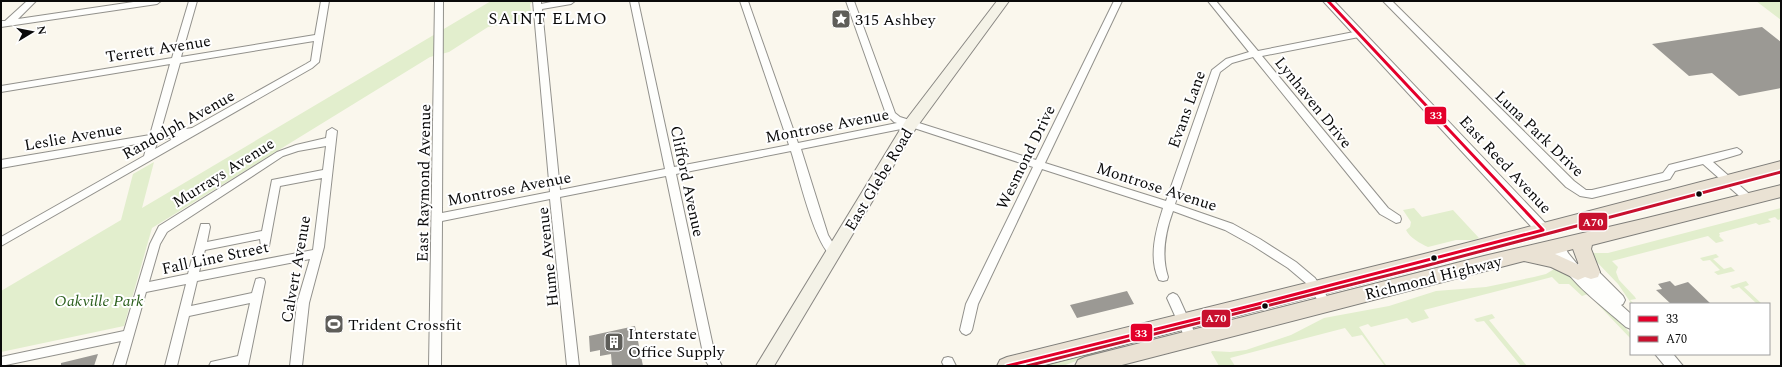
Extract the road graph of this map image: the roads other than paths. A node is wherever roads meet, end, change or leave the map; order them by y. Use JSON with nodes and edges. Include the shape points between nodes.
{"nodes":[{"id":1,"x":32,"y":1,"type":"edge"},
{"id":2,"x":157,"y":1,"type":"edge"},
{"id":3,"x":193,"y":1,"type":"edge"},
{"id":4,"x":325,"y":1,"type":"edge"},
{"id":5,"x":439,"y":1,"type":"edge"},
{"id":6,"x":571,"y":1,"type":"edge"},
{"id":7,"x":634,"y":1,"type":"edge"},
{"id":8,"x":744,"y":1,"type":"edge"},
{"id":9,"x":850,"y":1,"type":"edge"},
{"id":10,"x":1004,"y":1,"type":"edge"},
{"id":11,"x":1118,"y":1,"type":"edge"},
{"id":12,"x":1212,"y":1,"type":"edge"},
{"id":13,"x":1328,"y":1,"type":"edge"},
{"id":14,"x":1387,"y":1,"type":"edge"},
{"id":15,"x":537,"y":4,"type":"edge"},
{"id":16,"x":5,"y":24,"type":"edge"},
{"id":17,"x":1359,"y":34,"type":"junction"},
{"id":18,"x":320,"y":37,"type":"junction"},
{"id":19,"x":1255,"y":54,"type":"junction"},
{"id":20,"x":176,"y":60,"type":"junction"},
{"id":21,"x":1,"y":89,"type":"edge"},
{"id":22,"x":911,"y":124,"type":"junction"},
{"id":23,"x":198,"y":130,"type":"junction"},
{"id":24,"x":331,"y":136,"type":"joint"},
{"id":25,"x":154,"y":137,"type":"junction"},
{"id":26,"x":795,"y":147,"type":"junction"},
{"id":27,"x":1737,"y":152,"type":"dead end"},
{"id":28,"x":148,"y":158,"type":"junction"},
{"id":29,"x":1705,"y":160,"type":"junction"},
{"id":30,"x":1,"y":164,"type":"edge"},
{"id":31,"x":1039,"y":165,"type":"junction"},
{"id":32,"x":1781,"y":167,"type":"edge"},
{"id":33,"x":671,"y":172,"type":"junction"},
{"id":34,"x":327,"y":173,"type":"junction"},
{"id":35,"x":1729,"y":181,"type":"junction"},
{"id":36,"x":1781,"y":191,"type":"edge"},
{"id":37,"x":555,"y":195,"type":"junction"},
{"id":38,"x":1750,"y":199,"type":"junction"},
{"id":39,"x":1169,"y":206,"type":"junction"},
{"id":40,"x":438,"y":218,"type":"junction"},
{"id":41,"x":1396,"y":219,"type":"dead end"},
{"id":42,"x":205,"y":227,"type":"dead end"},
{"id":43,"x":1557,"y":239,"type":"junction"},
{"id":44,"x":1,"y":242,"type":"edge"},
{"id":45,"x":201,"y":247,"type":"junction"},
{"id":46,"x":317,"y":253,"type":"junction"},
{"id":47,"x":834,"y":253,"type":"junction"},
{"id":48,"x":1522,"y":254,"type":"junction"},
{"id":49,"x":1584,"y":273,"type":"junction"},
{"id":50,"x":1163,"y":277,"type":"dead end"},
{"id":51,"x":193,"y":278,"type":"junction"},
{"id":52,"x":260,"y":282,"type":"dead end"},
{"id":53,"x":142,"y":288,"type":"junction"},
{"id":54,"x":1321,"y":296,"type":"junction"},
{"id":55,"x":257,"y":297,"type":"junction"},
{"id":56,"x":1173,"y":298,"type":"dead end"},
{"id":57,"x":184,"y":312,"type":"junction"},
{"id":58,"x":1630,"y":314,"type":"edge"},
{"id":59,"x":1630,"y":322,"type":"edge"},
{"id":60,"x":966,"y":330,"type":"dead end"},
{"id":61,"x":1188,"y":330,"type":"junction"},
{"id":62,"x":128,"y":335,"type":"junction"},
{"id":63,"x":1665,"y":355,"type":"edge"},
{"id":64,"x":1,"y":362,"type":"edge"},
{"id":65,"x":243,"y":363,"type":"edge"},
{"id":66,"x":119,"y":366,"type":"edge"},
{"id":67,"x":171,"y":366,"type":"edge"},
{"id":68,"x":215,"y":366,"type":"edge"},
{"id":69,"x":296,"y":366,"type":"edge"},
{"id":70,"x":435,"y":366,"type":"edge"},
{"id":71,"x":574,"y":366,"type":"edge"},
{"id":72,"x":716,"y":366,"type":"edge"},
{"id":73,"x":765,"y":366,"type":"edge"},
{"id":74,"x":1007,"y":366,"type":"edge"},
{"id":75,"x":1085,"y":366,"type":"edge"},
{"id":76,"x":1675,"y":366,"type":"edge"}],
"edges":[{"from":1,"to":16,"type":"street"},
{"from":2,"to":16,"type":"street"},
{"from":3,"to":20,"type":"street"},
{"from":4,"to":18,"type":"street","name":"Randolph Avenue"},
{"from":5,"to":40,"type":"street","name":"East Raymond Avenue"},
{"from":6,"to":15,"type":"street"},
{"from":7,"to":33,"type":"street","name":"Clifford Avenue"},
{"from":8,"to":26,"type":"street"},
{"from":9,"to":22,"type":"street","via":[[891,114],[897,120]]},
{"from":10,"to":22,"type":"main road","name":"East Glebe Road"},
{"from":11,"to":31,"type":"street","name":"Wesmond Drive"},
{"from":12,"to":19,"type":"street","name":"Lynhaven Drive"},
{"from":13,"to":17,"type":"street","name":"East Reed Avenue"},
{"from":14,"to":29,"type":"street","name":"Luna Park Drive","via":[[1564,179],[1580,191],[1592,194],[1666,176],[1672,168]]},
{"from":15,"to":37,"type":"street","name":"Hume Avenue"},
{"from":17,"to":19,"type":"street","name":"Evans Lane"},
{"from":17,"to":43,"type":"street","name":"East Reed Avenue"},
{"from":18,"to":20,"type":"street","name":"Terrett Avenue"},
{"from":18,"to":23,"type":"street","name":"Randolph Avenue","via":[[315,62]]},
{"from":19,"to":39,"type":"street","name":"Evans Lane","via":[[1229,61],[1216,70]]},
{"from":19,"to":41,"type":"street","name":"Lynhaven Drive","via":[[1384,211]]},
{"from":20,"to":21,"type":"street","name":"Terrett Avenue"},
{"from":20,"to":25,"type":"street"},
{"from":22,"to":26,"type":"street","name":"Montrose Avenue"},
{"from":22,"to":31,"type":"street","name":"Montrose Avenue"},
{"from":22,"to":47,"type":"main road","name":"East Glebe Road"},
{"from":23,"to":25,"type":"street","name":"Leslie Avenue"},
{"from":23,"to":28,"type":"street","name":"Randolph Avenue"},
{"from":24,"to":34,"type":"street","name":"Calvert Avenue"},
{"from":24,"to":53,"type":"street","name":"Murrays Avenue","via":[[280,154],[166,226],[160,233]]},
{"from":25,"to":28,"type":"street"},
{"from":25,"to":30,"type":"street","name":"Leslie Avenue"},
{"from":26,"to":33,"type":"street","name":"Montrose Avenue"},
{"from":26,"to":47,"type":"street","via":[[823,236]]},
{"from":27,"to":29,"type":"street","name":"Luna Park Drive"},
{"from":28,"to":44,"type":"street","name":"Randolph Avenue"},
{"from":29,"to":35,"type":"street"},
{"from":31,"to":39,"type":"street","name":"Montrose Avenue"},
{"from":31,"to":60,"type":"street","name":"Wesmond Drive","via":[[972,304]]},
{"from":32,"to":35,"type":"highway"},
{"from":33,"to":37,"type":"street","name":"Montrose Avenue"},
{"from":33,"to":72,"type":"street","name":"Clifford Avenue","via":[[708,351]]},
{"from":34,"to":45,"type":"street","via":[[276,183],[266,239]]},
{"from":34,"to":46,"type":"street","name":"Calvert Avenue"},
{"from":35,"to":38,"type":"street"},
{"from":35,"to":43,"type":"highway","via":[[1574,222]]},
{"from":36,"to":38,"type":"highway","name":"Richmond Highway"},
{"from":37,"to":40,"type":"street","name":"Montrose Avenue"},
{"from":37,"to":71,"type":"street","name":"Hume Avenue"},
{"from":38,"to":43,"type":"highway","name":"Richmond Highway","via":[[1647,225]]},
{"from":39,"to":50,"type":"street","name":"Evans Lane","via":[[1159,242]]},
{"from":39,"to":54,"type":"street","name":"Montrose Avenue","via":[[1220,224],[1249,238],[1292,265],[1311,281]]},
{"from":40,"to":70,"type":"street","name":"East Raymond Avenue"},
{"from":42,"to":45,"type":"street"},
{"from":43,"to":48,"type":"highway","name":"Richmond Highway"},
{"from":43,"to":49,"type":"street","name":"East Reed Avenue","via":[[1560,254]]},
{"from":43,"to":49,"type":"highway","via":[[1582,249]]},
{"from":43,"to":54,"type":"highway","name":"Richmond Highway"},
{"from":45,"to":51,"type":"street"},
{"from":46,"to":51,"type":"street","name":"Fall Line Street"},
{"from":46,"to":69,"type":"street","name":"Calvert Avenue","via":[[303,303]]},
{"from":47,"to":73,"type":"main road","name":"East Glebe Road"},
{"from":48,"to":49,"type":"highway","via":[[1555,261]]},
{"from":48,"to":54,"type":"highway","name":"Richmond Highway"},
{"from":49,"to":58,"type":"street","name":"East Reed Avenue"},
{"from":49,"to":59,"type":"street","name":"East Reed Avenue"},
{"from":51,"to":53,"type":"street","name":"Fall Line Street"},
{"from":51,"to":57,"type":"street"},
{"from":52,"to":55,"type":"street"},
{"from":53,"to":62,"type":"street"},
{"from":54,"to":61,"type":"highway","name":"Richmond Highway"},
{"from":55,"to":57,"type":"street"},
{"from":55,"to":65,"type":"street"},
{"from":56,"to":61,"type":"street"},
{"from":57,"to":67,"type":"street"},
{"from":61,"to":74,"type":"highway","name":"Richmond Highway"},
{"from":61,"to":75,"type":"highway","name":"Richmond Highway"},
{"from":62,"to":64,"type":"street"},
{"from":62,"to":66,"type":"street"},
{"from":63,"to":76,"type":"street"},
{"from":65,"to":68,"type":"street"}]}
